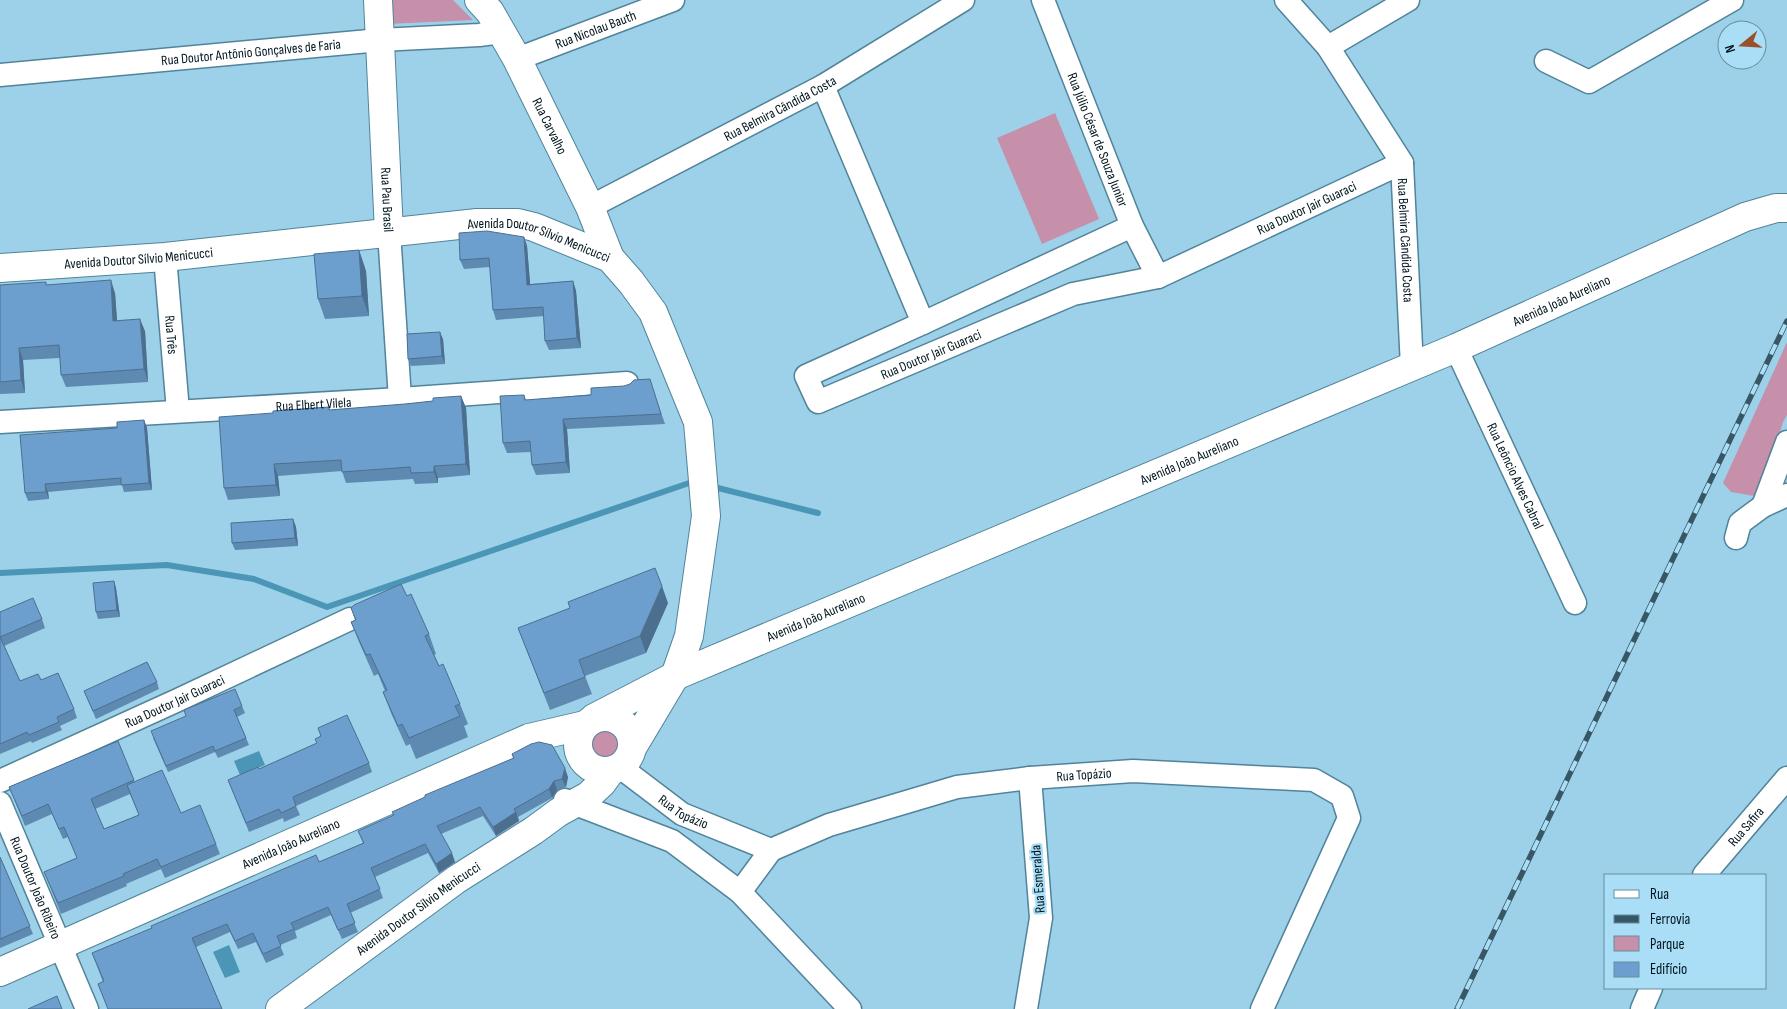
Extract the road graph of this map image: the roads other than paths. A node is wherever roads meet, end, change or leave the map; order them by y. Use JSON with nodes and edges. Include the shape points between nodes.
{"nodes":[{"id":1,"x":378,"y":0,"type":"edge"},
{"id":2,"x":479,"y":0,"type":"edge"},
{"id":3,"x":673,"y":0,"type":"edge"},
{"id":4,"x":963,"y":0,"type":"edge"},
{"id":5,"x":1043,"y":0,"type":"edge"},
{"id":6,"x":1286,"y":0,"type":"edge"},
{"id":7,"x":1408,"y":0,"type":"edge"},
{"id":8,"x":1732,"y":0,"type":"edge"},
{"id":9,"x":502,"y":32,"type":"junction"},
{"id":10,"x":380,"y":40,"type":"junction"},
{"id":11,"x":1328,"y":48,"type":"junction"},
{"id":12,"x":517,"y":59,"type":"junction"},
{"id":13,"x":1546,"y":61,"type":"dead end"},
{"id":14,"x":0,"y":75,"type":"edge"},
{"id":15,"x":823,"y":86,"type":"junction"},
{"id":16,"x":1402,"y":163,"type":"junction"},
{"id":17,"x":590,"y":207,"type":"junction"},
{"id":18,"x":1787,"y":208,"type":"edge"},
{"id":19,"x":1132,"y":226,"type":"junction"},
{"id":20,"x":389,"y":232,"type":"junction"},
{"id":21,"x":165,"y":257,"type":"junction"},
{"id":22,"x":610,"y":258,"type":"junction"},
{"id":23,"x":0,"y":268,"type":"edge"},
{"id":24,"x":1158,"y":277,"type":"junction"},
{"id":25,"x":922,"y":323,"type":"junction"},
{"id":26,"x":1456,"y":348,"type":"junction"},
{"id":27,"x":1412,"y":367,"type":"junction"},
{"id":28,"x":627,"y":383,"type":"edge"},
{"id":29,"x":400,"y":399,"type":"junction"},
{"id":30,"x":178,"y":411,"type":"junction"},
{"id":31,"x":0,"y":422,"type":"edge"},
{"id":32,"x":1787,"y":442,"type":"edge"},
{"id":33,"x":1787,"y":495,"type":"edge"},
{"id":34,"x":1763,"y":506,"type":"junction"},
{"id":35,"x":1736,"y":538,"type":"dead end"},
{"id":36,"x":1575,"y":603,"type":"dead end"},
{"id":37,"x":350,"y":619,"type":"dead end"},
{"id":38,"x":675,"y":676,"type":"junction"},
{"id":39,"x":589,"y":722,"type":"junction"},
{"id":40,"x":529,"y":738,"type":"junction"},
{"id":41,"x":605,"y":760,"type":"junction"},
{"id":42,"x":1030,"y":778,"type":"junction"},
{"id":43,"x":1787,"y":778,"type":"edge"},
{"id":44,"x":0,"y":781,"type":"edge"},
{"id":45,"x":0,"y":803,"type":"edge"},
{"id":46,"x":566,"y":805,"type":"junction"},
{"id":47,"x":682,"y":814,"type":"junction"},
{"id":48,"x":672,"y":841,"type":"junction"},
{"id":49,"x":771,"y":850,"type":"junction"},
{"id":50,"x":1705,"y":874,"type":"edge"},
{"id":51,"x":740,"y":892,"type":"junction"},
{"id":52,"x":60,"y":945,"type":"junction"},
{"id":53,"x":0,"y":972,"type":"edge"},
{"id":54,"x":1651,"y":989,"type":"edge"},
{"id":55,"x":86,"y":1009,"type":"edge"},
{"id":56,"x":280,"y":1009,"type":"edge"},
{"id":57,"x":850,"y":1009,"type":"edge"},
{"id":58,"x":1026,"y":1009,"type":"edge"},
{"id":59,"x":1262,"y":1009,"type":"edge"},
{"id":60,"x":1642,"y":1009,"type":"edge"}],
"edges":[{"from":1,"to":10,"type":"main road","name":"Rua Pau Brasil"},
{"from":2,"to":9,"type":"main road","name":"Rua Carvalho"},
{"from":3,"to":12,"type":"street","name":"Rua Nicolau Bauth"},
{"from":4,"to":15,"type":"street","name":"Rua Belmira Cândida Costa"},
{"from":5,"to":19,"type":"street","name":"Rua Júlio César de Souza Junior"},
{"from":6,"to":11,"type":"street","name":"Rua Belmira Cândida Costa"},
{"from":7,"to":11,"type":"street"},
{"from":8,"to":13,"type":"street","via":[[1589,82]]},
{"from":9,"to":10,"type":"street","name":"Rua Doutor Antônio Gonçalves de Faria"},
{"from":9,"to":12,"type":"main road","name":"Rua Carvalho"},
{"from":10,"to":14,"type":"street","name":"Rua Doutor Antônio Gonçalves de Faria"},
{"from":10,"to":20,"type":"main road","name":"Rua Pau Brasil"},
{"from":11,"to":16,"type":"street","name":"Rua Belmira Cândida Costa"},
{"from":12,"to":17,"type":"main road","name":"Rua Carvalho"},
{"from":15,"to":17,"type":"street","name":"Rua Belmira Cândida Costa"},
{"from":15,"to":25,"type":"street"},
{"from":16,"to":24,"type":"street","name":"Rua Doutor Jair Guaraci"},
{"from":16,"to":27,"type":"street","name":"Rua Belmira Cândida Costa"},
{"from":17,"to":22,"type":"main road","name":"Rua Carvalho"},
{"from":18,"to":26,"type":"main road","name":"Avenida João Aureliano","via":[[1744,217]]},
{"from":19,"to":24,"type":"street","name":"Rua Júlio César de Souza Junior"},
{"from":19,"to":25,"type":"street","name":"Rua Doutor Jair Guaraci"},
{"from":20,"to":21,"type":"main road","name":"Avenida Doutor Sílvio Menicucci"},
{"from":20,"to":22,"type":"main road","name":"Avenida Doutor Sílvio Menicucci","via":[[477,223],[518,223]]},
{"from":20,"to":29,"type":"street","name":"Rua Pau Brasil"},
{"from":21,"to":23,"type":"main road","name":"Avenida Doutor Sílvio Menicucci"},
{"from":21,"to":30,"type":"street","name":"Rua Três"},
{"from":22,"to":38,"type":"main road","name":"Avenida Doutor Sílvio Menicucci","via":[[653,312],[698,422],[706,516],[689,636]]},
{"from":24,"to":25,"type":"street","name":"Rua Doutor Jair Guaraci","via":[[1073,294],[818,402],[806,376]]},
{"from":26,"to":27,"type":"main road","name":"Avenida João Aureliano"},
{"from":26,"to":36,"type":"street","name":"Rua Leôncio Alves Cabral"},
{"from":27,"to":38,"type":"main road","name":"Avenida João Aureliano"},
{"from":28,"to":29,"type":"street","name":"Rua Elbert Vilela"},
{"from":29,"to":30,"type":"street","name":"Rua Elbert Vilela"},
{"from":30,"to":31,"type":"street","name":"Rua Elbert Vilela"},
{"from":32,"to":34,"type":"street"},
{"from":33,"to":34,"type":"street"},
{"from":34,"to":35,"type":"street","via":[[1740,523]]},
{"from":37,"to":44,"type":"street","name":"Rua Doutor Jair Guaraci"},
{"from":38,"to":39,"type":"main road","name":"Avenida João Aureliano"},
{"from":38,"to":41,"type":"main road","name":"Avenida Doutor Sílvio Menicucci"},
{"from":39,"to":40,"type":"main road","name":"Avenida João Aureliano"},
{"from":39,"to":41,"type":"main road","via":[[579,733],[577,743]]},
{"from":39,"to":41,"type":"main road","via":[[604,716],[616,719],[631,736]]},
{"from":40,"to":41,"type":"main road"},
{"from":40,"to":52,"type":"main road","name":"Avenida João Aureliano"},
{"from":41,"to":46,"type":"main road","name":"Avenida Doutor Sílvio Menicucci","via":[[596,790]]},
{"from":41,"to":47,"type":"street","name":"Rua Topázio"},
{"from":42,"to":49,"type":"street","name":"Rua Topázio","via":[[957,787],[829,825]]},
{"from":42,"to":58,"type":"street","name":"Rua Esmeralda","via":[[1041,918]]},
{"from":42,"to":59,"type":"street","name":"Rua Topázio","via":[[1133,771],[1314,780],[1342,796],[1349,818]]},
{"from":43,"to":50,"type":"street","name":"Rua Safira"},
{"from":45,"to":52,"type":"street","name":"Rua Doutor João Ribeiro"},
{"from":46,"to":48,"type":"street"},
{"from":46,"to":56,"type":"main road","name":"Avenida Doutor Sílvio Menicucci","via":[[533,831],[457,879]]},
{"from":47,"to":48,"type":"street"},
{"from":47,"to":49,"type":"street","name":"Rua Topázio"},
{"from":48,"to":51,"type":"street"},
{"from":49,"to":51,"type":"street"},
{"from":51,"to":57,"type":"street"},
{"from":52,"to":53,"type":"main road","name":"Avenida João Aureliano"},
{"from":52,"to":55,"type":"street","name":"Rua Doutor João Ribeiro"},
{"from":54,"to":60,"type":"street"}]}
